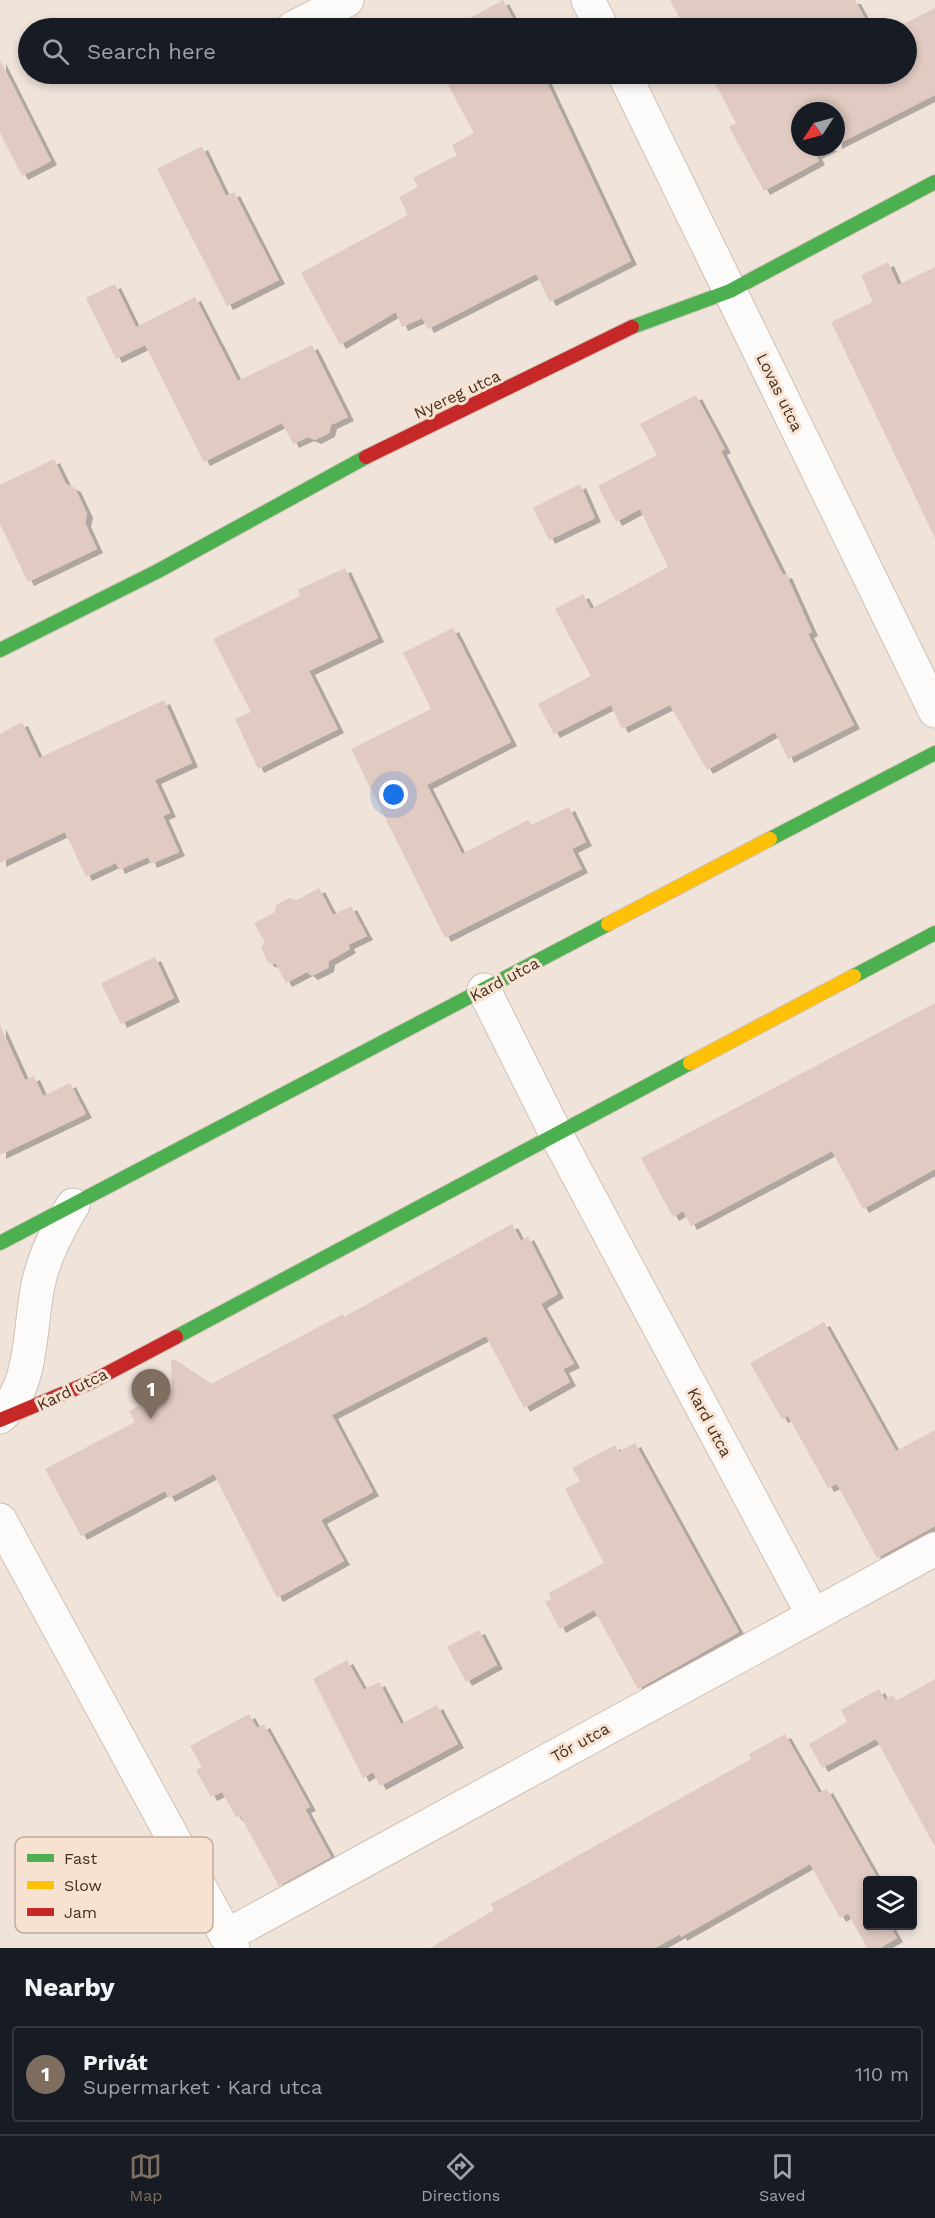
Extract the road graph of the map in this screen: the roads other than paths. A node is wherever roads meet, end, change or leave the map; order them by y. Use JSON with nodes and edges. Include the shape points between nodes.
{"nodes":[{"id":1,"x":347,"y":0,"type":"edge"},
{"id":2,"x":588,"y":0,"type":"edge"},
{"id":3,"x":312,"y":18,"type":"edge"},
{"id":4,"x":597,"y":18,"type":"edge"},
{"id":5,"x":629,"y":84,"type":"edge"},
{"id":6,"x":935,"y":182,"type":"edge"},
{"id":7,"x":730,"y":291,"type":"junction"},
{"id":8,"x":0,"y":650,"type":"edge"},
{"id":9,"x":935,"y":711,"type":"edge"},
{"id":10,"x":935,"y":753,"type":"edge"},
{"id":11,"x":935,"y":933,"type":"edge"},
{"id":12,"x":484,"y":990,"type":"junction"},
{"id":13,"x":556,"y":1134,"type":"junction"},
{"id":14,"x":73,"y":1205,"type":"junction"},
{"id":15,"x":0,"y":1243,"type":"edge"},
{"id":16,"x":0,"y":1419,"type":"edge"},
{"id":17,"x":0,"y":1520,"type":"edge"},
{"id":18,"x":935,"y":1550,"type":"edge"},
{"id":19,"x":813,"y":1615,"type":"junction"},
{"id":20,"x":172,"y":1837,"type":"edge"},
{"id":21,"x":213,"y":1913,"type":"edge"},
{"id":22,"x":229,"y":1942,"type":"edge"}],
"edges":[{"from":1,"to":3,"type":"street"},
{"from":2,"to":4,"type":"street"},
{"from":5,"to":7,"type":"street","name":"Lovas utca"},
{"from":6,"to":7,"type":"street","name":"Nyereg utca"},
{"from":7,"to":8,"type":"street","name":"Nyereg utca","via":[[649,319],[398,440],[158,571]]},
{"from":7,"to":9,"type":"street","name":"Lovas utca"},
{"from":10,"to":12,"type":"street","name":"Kard utca"},
{"from":11,"to":13,"type":"street","name":"Kard utca"},
{"from":12,"to":13,"type":"street"},
{"from":12,"to":14,"type":"street","name":"Kard utca"},
{"from":13,"to":16,"type":"street","name":"Kard utca","via":[[91,1382]]},
{"from":13,"to":19,"type":"street","name":"Kard utca"},
{"from":14,"to":15,"type":"street","name":"Kard utca"},
{"from":14,"to":16,"type":"street","name":"Kard utca","via":[[48,1250],[24,1373],[17,1396]]},
{"from":17,"to":20,"type":"street"},
{"from":18,"to":19,"type":"street","name":"Tőr utca"},
{"from":19,"to":22,"type":"street","name":"Tőr utca"},
{"from":21,"to":22,"type":"street"}]}
